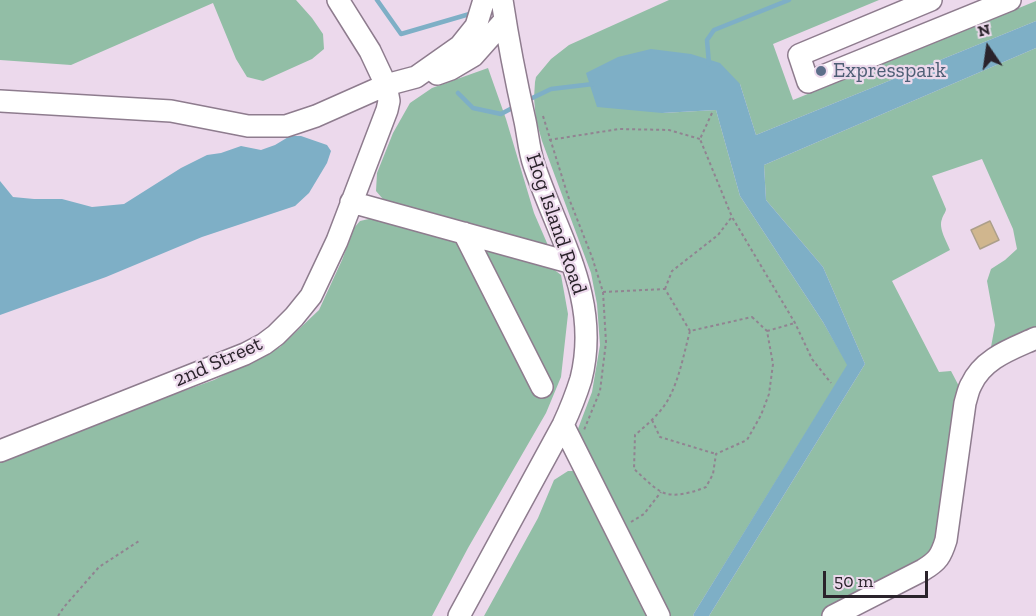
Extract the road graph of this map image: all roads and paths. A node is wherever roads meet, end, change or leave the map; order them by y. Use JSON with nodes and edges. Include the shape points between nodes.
{"nodes":[{"id":1,"x":338,"y":0,"type":"edge"},
{"id":2,"x":484,"y":0,"type":"edge"},
{"id":3,"x":931,"y":0,"type":"edge"},
{"id":4,"x":1010,"y":0,"type":"edge"},
{"id":5,"x":504,"y":10,"type":"edge"},
{"id":6,"x":416,"y":77,"type":"junction"},
{"id":7,"x":386,"y":85,"type":"junction"},
{"id":8,"x":0,"y":101,"type":"edge"},
{"id":9,"x":712,"y":112,"type":"dead end"},
{"id":10,"x":700,"y":139,"type":"junction"},
{"id":11,"x":549,"y":140,"type":"dead end"},
{"id":12,"x":351,"y":202,"type":"junction"},
{"id":13,"x":732,"y":218,"type":"junction"},
{"id":14,"x":464,"y":233,"type":"junction"},
{"id":15,"x":572,"y":263,"type":"junction"},
{"id":16,"x":665,"y":289,"type":"junction"},
{"id":17,"x":603,"y":292,"type":"dead end"},
{"id":18,"x":795,"y":322,"type":"junction"},
{"id":19,"x":766,"y":331,"type":"junction"},
{"id":20,"x":690,"y":332,"type":"junction"},
{"id":21,"x":1036,"y":339,"type":"edge"},
{"id":22,"x":831,"y":383,"type":"dead end"},
{"id":23,"x":542,"y":387,"type":"dead end"},
{"id":24,"x":652,"y":420,"type":"junction"},
{"id":25,"x":563,"y":425,"type":"junction"},
{"id":26,"x":0,"y":451,"type":"edge"},
{"id":27,"x":716,"y":454,"type":"junction"},
{"id":28,"x":661,"y":492,"type":"junction"},
{"id":29,"x":616,"y":531,"type":"junction"},
{"id":30,"x":139,"y":541,"type":"dead end"},
{"id":31,"x":58,"y":616,"type":"edge"},
{"id":32,"x":459,"y":616,"type":"edge"},
{"id":33,"x":659,"y":616,"type":"edge"},
{"id":34,"x":833,"y":616,"type":"edge"}],
"edges":[{"from":1,"to":7,"type":"street"},
{"from":2,"to":6,"type":"street","via":[[476,26],[460,46]]},
{"from":3,"to":4,"type":"street","via":[[799,55],[808,82]]},
{"from":5,"to":6,"type":"street","via":[[473,56],[451,69]]},
{"from":5,"to":15,"type":"street","name":"Hog Island Road","via":[[533,163]]},
{"from":6,"to":7,"type":"street"},
{"from":7,"to":8,"type":"street","via":[[286,126],[248,126],[171,111]]},
{"from":7,"to":12,"type":"street","name":"2nd Street","via":[[387,110]]},
{"from":9,"to":10,"type":"path"},
{"from":10,"to":11,"type":"path","via":[[669,130],[619,129]]},
{"from":10,"to":13,"type":"path"},
{"from":12,"to":14,"type":"street"},
{"from":12,"to":26,"type":"street","name":"2nd Street","via":[[311,296],[264,344]]},
{"from":13,"to":16,"type":"path","via":[[718,235],[672,271]]},
{"from":13,"to":18,"type":"path"},
{"from":14,"to":15,"type":"street"},
{"from":14,"to":23,"type":"street"},
{"from":15,"to":25,"type":"street","name":"Hog Island Road","via":[[584,303],[585,348],[576,394]]},
{"from":16,"to":17,"type":"path"},
{"from":16,"to":20,"type":"path"},
{"from":18,"to":19,"type":"path"},
{"from":18,"to":22,"type":"path","via":[[812,358]]},
{"from":19,"to":20,"type":"path","via":[[752,317]]},
{"from":19,"to":27,"type":"path","via":[[773,364],[761,415],[747,440]]},
{"from":20,"to":24,"type":"path","via":[[669,398]]},
{"from":21,"to":34,"type":"street","via":[[997,356],[971,384],[942,554],[923,570]]},
{"from":24,"to":27,"type":"path","via":[[660,437]]},
{"from":24,"to":28,"type":"path","via":[[635,435],[634,469]]},
{"from":25,"to":29,"type":"street"},
{"from":25,"to":32,"type":"street","name":"Hog Island Road"},
{"from":27,"to":28,"type":"path","via":[[706,487],[671,494]]},
{"from":28,"to":29,"type":"path","via":[[644,514]]},
{"from":29,"to":33,"type":"street"},
{"from":30,"to":31,"type":"path","via":[[99,567]]}]}
